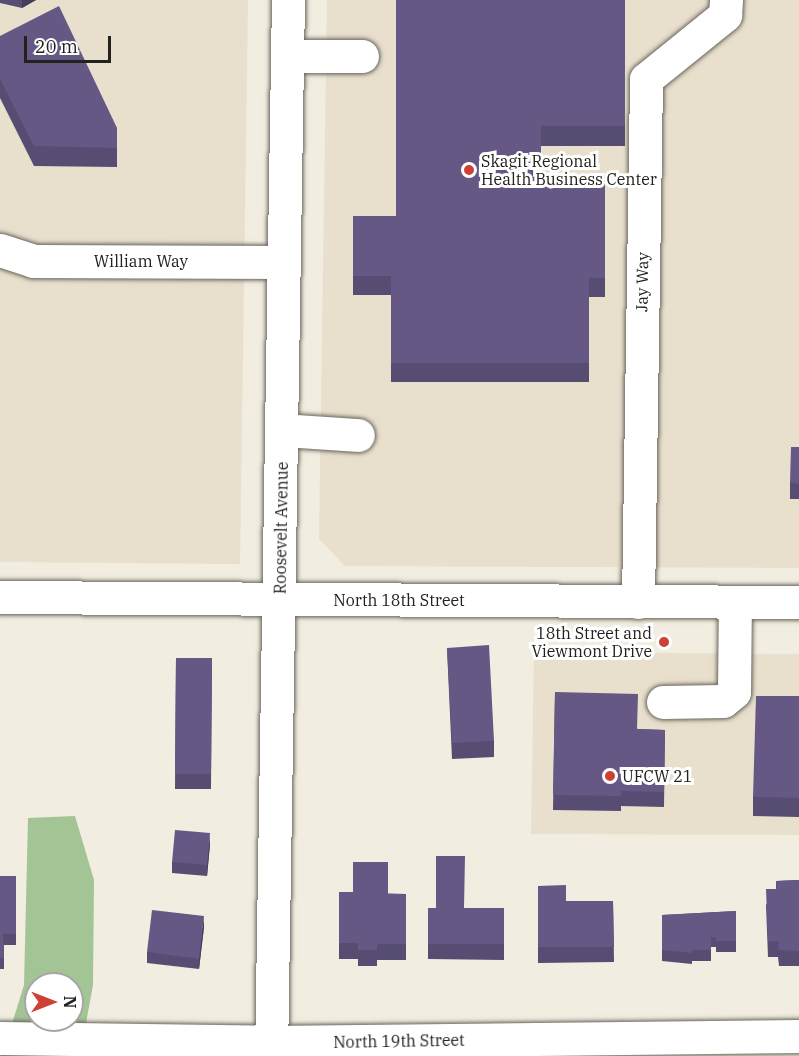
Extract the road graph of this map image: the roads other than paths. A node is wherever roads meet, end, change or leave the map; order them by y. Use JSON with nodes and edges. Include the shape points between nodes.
{"nodes":[{"id":1,"x":288,"y":0,"type":"edge"},
{"id":2,"x":726,"y":0,"type":"edge"},
{"id":3,"x":287,"y":56,"type":"junction"},
{"id":4,"x":362,"y":56,"type":"dead end"},
{"id":5,"x":0,"y":250,"type":"edge"},
{"id":6,"x":284,"y":262,"type":"junction"},
{"id":7,"x":282,"y":430,"type":"junction"},
{"id":8,"x":358,"y":435,"type":"dead end"},
{"id":9,"x":0,"y":597,"type":"edge"},
{"id":10,"x":280,"y":599,"type":"junction"},
{"id":11,"x":638,"y":602,"type":"junction"},
{"id":12,"x":735,"y":602,"type":"junction"},
{"id":13,"x":799,"y":602,"type":"edge"},
{"id":14,"x":663,"y":702,"type":"dead end"},
{"id":15,"x":799,"y":1036,"type":"edge"},
{"id":16,"x":0,"y":1038,"type":"edge"},
{"id":17,"x":620,"y":1047,"type":"edge"},
{"id":18,"x":271,"y":1049,"type":"edge"}],
"edges":[{"from":1,"to":3,"type":"street","name":"Roosevelt Avenue"},
{"from":2,"to":11,"type":"street","name":"Jay Way","via":[[725,15],[646,79]]},
{"from":3,"to":4,"type":"street"},
{"from":3,"to":6,"type":"street","name":"Roosevelt Avenue"},
{"from":5,"to":6,"type":"street","name":"William Way","via":[[33,261]]},
{"from":6,"to":7,"type":"street","name":"Roosevelt Avenue"},
{"from":7,"to":8,"type":"street"},
{"from":7,"to":10,"type":"street","name":"Roosevelt Avenue"},
{"from":9,"to":10,"type":"street","name":"North 18th Street"},
{"from":10,"to":11,"type":"street","name":"North 18th Street"},
{"from":10,"to":18,"type":"street","name":"Roosevelt Avenue"},
{"from":11,"to":12,"type":"street","name":"North 18th Street"},
{"from":12,"to":13,"type":"street","name":"North 18th Street"},
{"from":12,"to":14,"type":"street","via":[[734,692],[723,701]]},
{"from":15,"to":17,"type":"street","name":"North 19th Street"},
{"from":16,"to":18,"type":"street","name":"North 19th Street"},
{"from":17,"to":18,"type":"street","name":"North 19th Street"}]}
